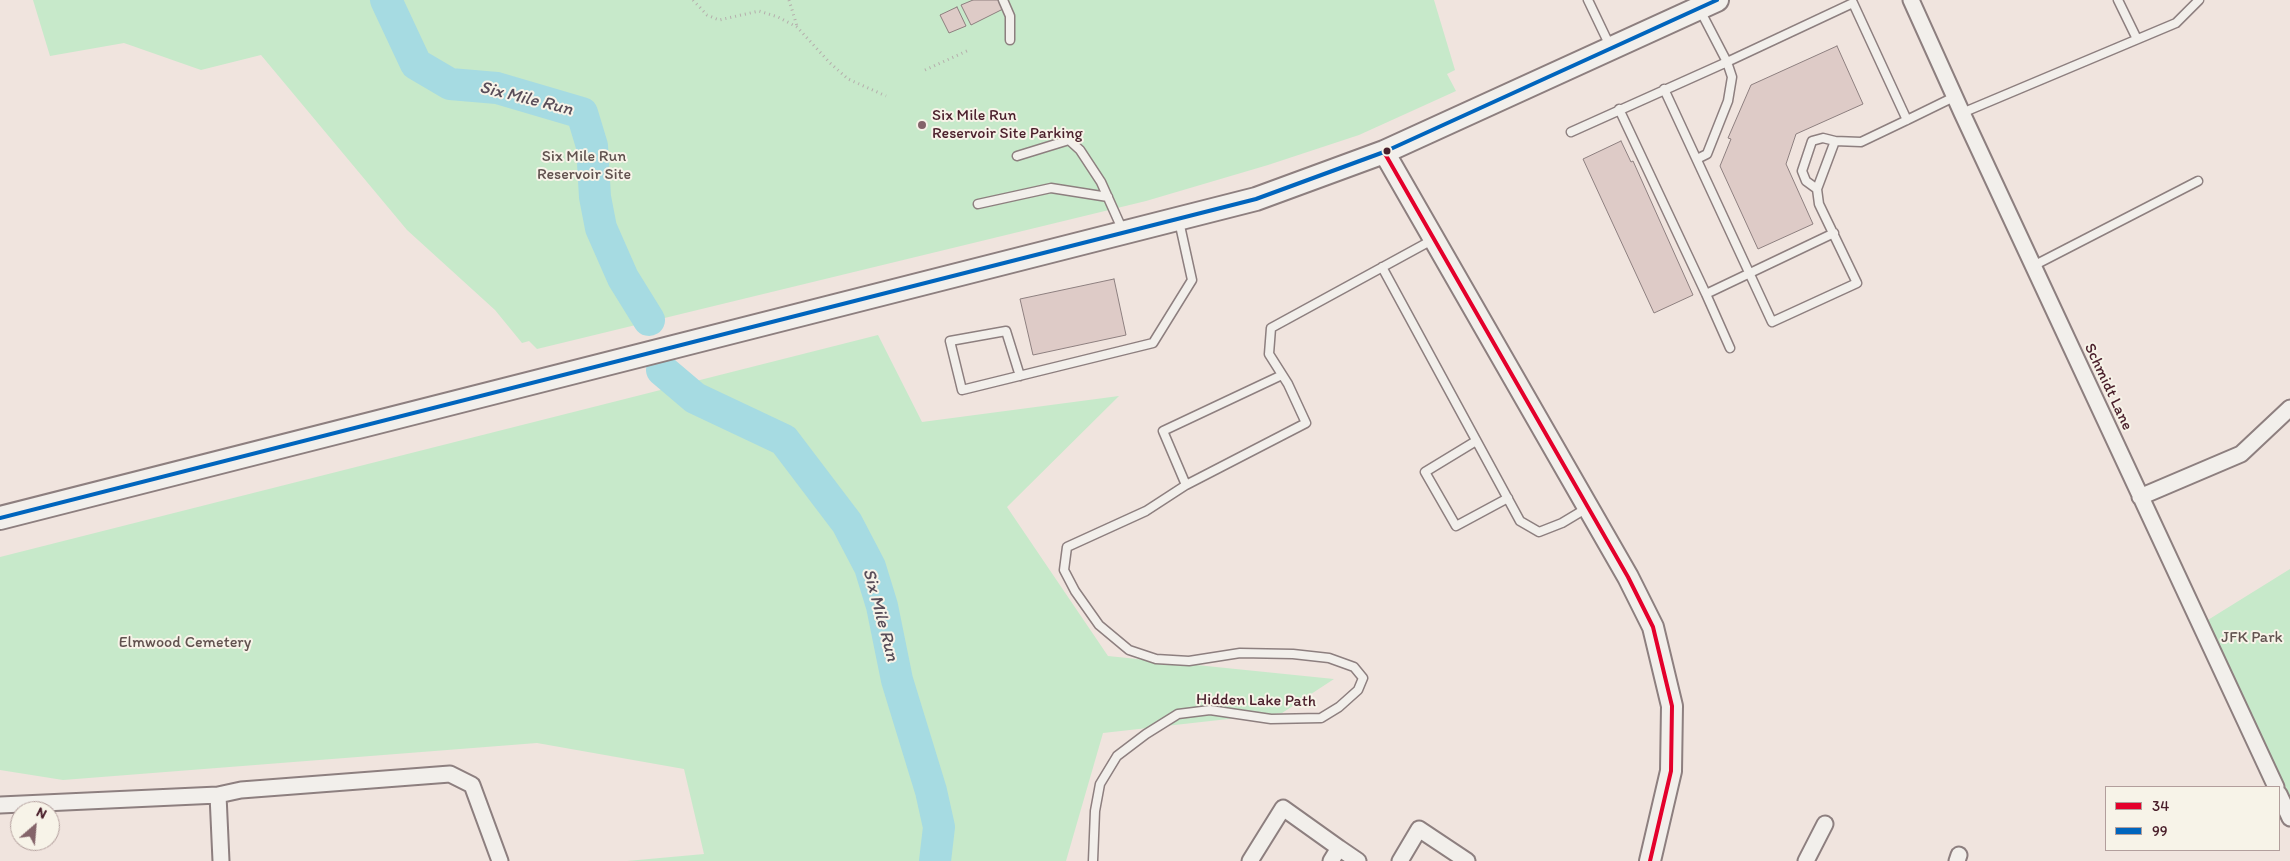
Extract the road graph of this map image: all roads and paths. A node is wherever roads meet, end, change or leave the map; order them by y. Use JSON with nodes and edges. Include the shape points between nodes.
{"nodes":[{"id":1,"x":693,"y":0,"type":"edge"},
{"id":2,"x":790,"y":0,"type":"edge"},
{"id":3,"x":1002,"y":0,"type":"edge"},
{"id":4,"x":1588,"y":0,"type":"edge"},
{"id":5,"x":1911,"y":0,"type":"edge"},
{"id":6,"x":2118,"y":0,"type":"edge"},
{"id":7,"x":2199,"y":0,"type":"edge"},
{"id":8,"x":1708,"y":4,"type":"edge"},
{"id":9,"x":797,"y":27,"type":"junction"},
{"id":10,"x":2137,"y":39,"type":"junction"},
{"id":11,"x":1010,"y":40,"type":"dead end"},
{"id":12,"x":1611,"y":48,"type":"junction"},
{"id":13,"x":969,"y":50,"type":"dead end"},
{"id":14,"x":1726,"y":62,"type":"junction"},
{"id":15,"x":925,"y":70,"type":"dead end"},
{"id":16,"x":1664,"y":89,"type":"junction"},
{"id":17,"x":886,"y":96,"type":"dead end"},
{"id":18,"x":1954,"y":97,"type":"junction"},
{"id":19,"x":1619,"y":109,"type":"junction"},
{"id":20,"x":1962,"y":113,"type":"junction"},
{"id":21,"x":1907,"y":120,"type":"junction"},
{"id":22,"x":1571,"y":132,"type":"dead end"},
{"id":23,"x":1835,"y":141,"type":"junction"},
{"id":24,"x":1384,"y":152,"type":"junction"},
{"id":25,"x":1018,"y":156,"type":"dead end"},
{"id":26,"x":1697,"y":159,"type":"junction"},
{"id":27,"x":2198,"y":181,"type":"dead end"},
{"id":28,"x":1818,"y":189,"type":"junction"},
{"id":29,"x":1108,"y":197,"type":"junction"},
{"id":30,"x":978,"y":204,"type":"dead end"},
{"id":31,"x":1179,"y":219,"type":"junction"},
{"id":32,"x":1123,"y":232,"type":"junction"},
{"id":33,"x":1834,"y":233,"type":"junction"},
{"id":34,"x":1435,"y":238,"type":"junction"},
{"id":35,"x":2033,"y":266,"type":"junction"},
{"id":36,"x":1382,"y":267,"type":"junction"},
{"id":37,"x":1750,"y":274,"type":"junction"},
{"id":38,"x":1706,"y":294,"type":"junction"},
{"id":39,"x":1730,"y":348,"type":"dead end"},
{"id":40,"x":1282,"y":375,"type":"junction"},
{"id":41,"x":1020,"y":376,"type":"junction"},
{"id":42,"x":2290,"y":408,"type":"edge"},
{"id":43,"x":1476,"y":441,"type":"junction"},
{"id":44,"x":1186,"y":485,"type":"junction"},
{"id":45,"x":2140,"y":497,"type":"junction"},
{"id":46,"x":1508,"y":498,"type":"junction"},
{"id":47,"x":1588,"y":507,"type":"junction"},
{"id":48,"x":0,"y":518,"type":"edge"},
{"id":49,"x":2276,"y":786,"type":"edge"},
{"id":50,"x":218,"y":795,"type":"junction"},
{"id":51,"x":2280,"y":796,"type":"edge"},
{"id":52,"x":0,"y":805,"type":"edge"},
{"id":53,"x":2290,"y":818,"type":"edge"},
{"id":54,"x":1825,"y":824,"type":"dead end"},
{"id":55,"x":1335,"y":855,"type":"edge"},
{"id":56,"x":221,"y":861,"type":"edge"},
{"id":57,"x":500,"y":861,"type":"edge"},
{"id":58,"x":1094,"y":861,"type":"edge"},
{"id":59,"x":1250,"y":861,"type":"edge"},
{"id":60,"x":1358,"y":861,"type":"edge"},
{"id":61,"x":1400,"y":861,"type":"edge"},
{"id":62,"x":1467,"y":861,"type":"edge"},
{"id":63,"x":1650,"y":861,"type":"edge"},
{"id":64,"x":1806,"y":861,"type":"edge"}],
"edges":[{"from":1,"to":9,"type":"path","via":[[707,15],[719,20],[759,11]]},
{"from":2,"to":9,"type":"path"},
{"from":3,"to":11,"type":"lane","via":[[1010,16]]},
{"from":4,"to":12,"type":"lane"},
{"from":5,"to":18,"type":"street","name":"Schmidt Lane"},
{"from":6,"to":10,"type":"lane"},
{"from":7,"to":10,"type":"lane","via":[[2176,23]]},
{"from":8,"to":12,"type":"main road"},
{"from":8,"to":14,"type":"lane"},
{"from":9,"to":17,"type":"path","via":[[848,79]]},
{"from":10,"to":20,"type":"lane"},
{"from":12,"to":24,"type":"main road"},
{"from":13,"to":15,"type":"path"},
{"from":14,"to":16,"type":"lane"},
{"from":14,"to":21,"type":"lane","via":[[1853,3]]},
{"from":14,"to":26,"type":"lane","via":[[1732,77],[1728,101],[1707,154]]},
{"from":16,"to":19,"type":"lane"},
{"from":16,"to":26,"type":"lane"},
{"from":18,"to":20,"type":"street","name":"Schmidt Lane"},
{"from":18,"to":21,"type":"lane"},
{"from":19,"to":22,"type":"lane"},
{"from":19,"to":38,"type":"lane"},
{"from":20,"to":35,"type":"street","name":"Schmidt Lane"},
{"from":21,"to":23,"type":"lane","via":[[1861,142]]},
{"from":23,"to":28,"type":"lane"},
{"from":23,"to":28,"type":"lane","via":[[1822,138],[1812,141],[1804,163],[1802,170],[1806,181]]},
{"from":24,"to":31,"type":"main road","via":[[1256,199]]},
{"from":24,"to":34,"type":"street"},
{"from":25,"to":29,"type":"lane","via":[[1069,140],[1080,150]]},
{"from":26,"to":37,"type":"lane"},
{"from":27,"to":35,"type":"lane"},
{"from":28,"to":33,"type":"lane","via":[[1819,204]]},
{"from":29,"to":30,"type":"lane","via":[[1051,188]]},
{"from":29,"to":32,"type":"lane"},
{"from":31,"to":32,"type":"main road"},
{"from":31,"to":41,"type":"lane","via":[[1192,280],[1153,343]]},
{"from":32,"to":48,"type":"main road"},
{"from":33,"to":37,"type":"lane"},
{"from":33,"to":37,"type":"lane","via":[[1857,283],[1772,322]]},
{"from":34,"to":36,"type":"lane"},
{"from":34,"to":47,"type":"street"},
{"from":35,"to":45,"type":"street","name":"Schmidt Lane"},
{"from":36,"to":40,"type":"lane","via":[[1271,328],[1269,354]]},
{"from":36,"to":43,"type":"lane"},
{"from":37,"to":38,"type":"lane"},
{"from":38,"to":39,"type":"lane"},
{"from":40,"to":44,"type":"lane","via":[[1306,424]]},
{"from":40,"to":44,"type":"lane","via":[[1163,431]]},
{"from":41,"to":41,"type":"lane","via":[[962,390],[950,342],[1006,331]]},
{"from":42,"to":45,"type":"street","via":[[2241,454]]},
{"from":43,"to":46,"type":"lane"},
{"from":43,"to":46,"type":"lane","via":[[1425,472],[1456,526]]},
{"from":44,"to":58,"type":"lane","name":"Hidden Lake Path","via":[[1146,511],[1067,547],[1064,570],[1099,625],[1129,650],[1156,659],[1189,661],[1240,653],[1293,654],[1329,658],[1354,667],[1362,678],[1358,690],[1321,718],[1271,719],[1210,710],[1178,714],[1146,734],[1117,756],[1100,784],[1095,811]]},
{"from":45,"to":49,"type":"street","name":"Schmidt Lane"},
{"from":46,"to":47,"type":"lane","via":[[1520,521],[1539,532]]},
{"from":47,"to":63,"type":"street","via":[[1653,627],[1672,706],[1671,770]]},
{"from":50,"to":52,"type":"street"},
{"from":50,"to":56,"type":"street"},
{"from":50,"to":57,"type":"street","via":[[241,790],[450,774],[472,785]]},
{"from":51,"to":53,"type":"street"},
{"from":54,"to":64,"type":"street"},
{"from":55,"to":59,"type":"street","via":[[1283,808]]},
{"from":55,"to":60,"type":"street"},
{"from":61,"to":62,"type":"street","via":[[1419,829]]}]}
